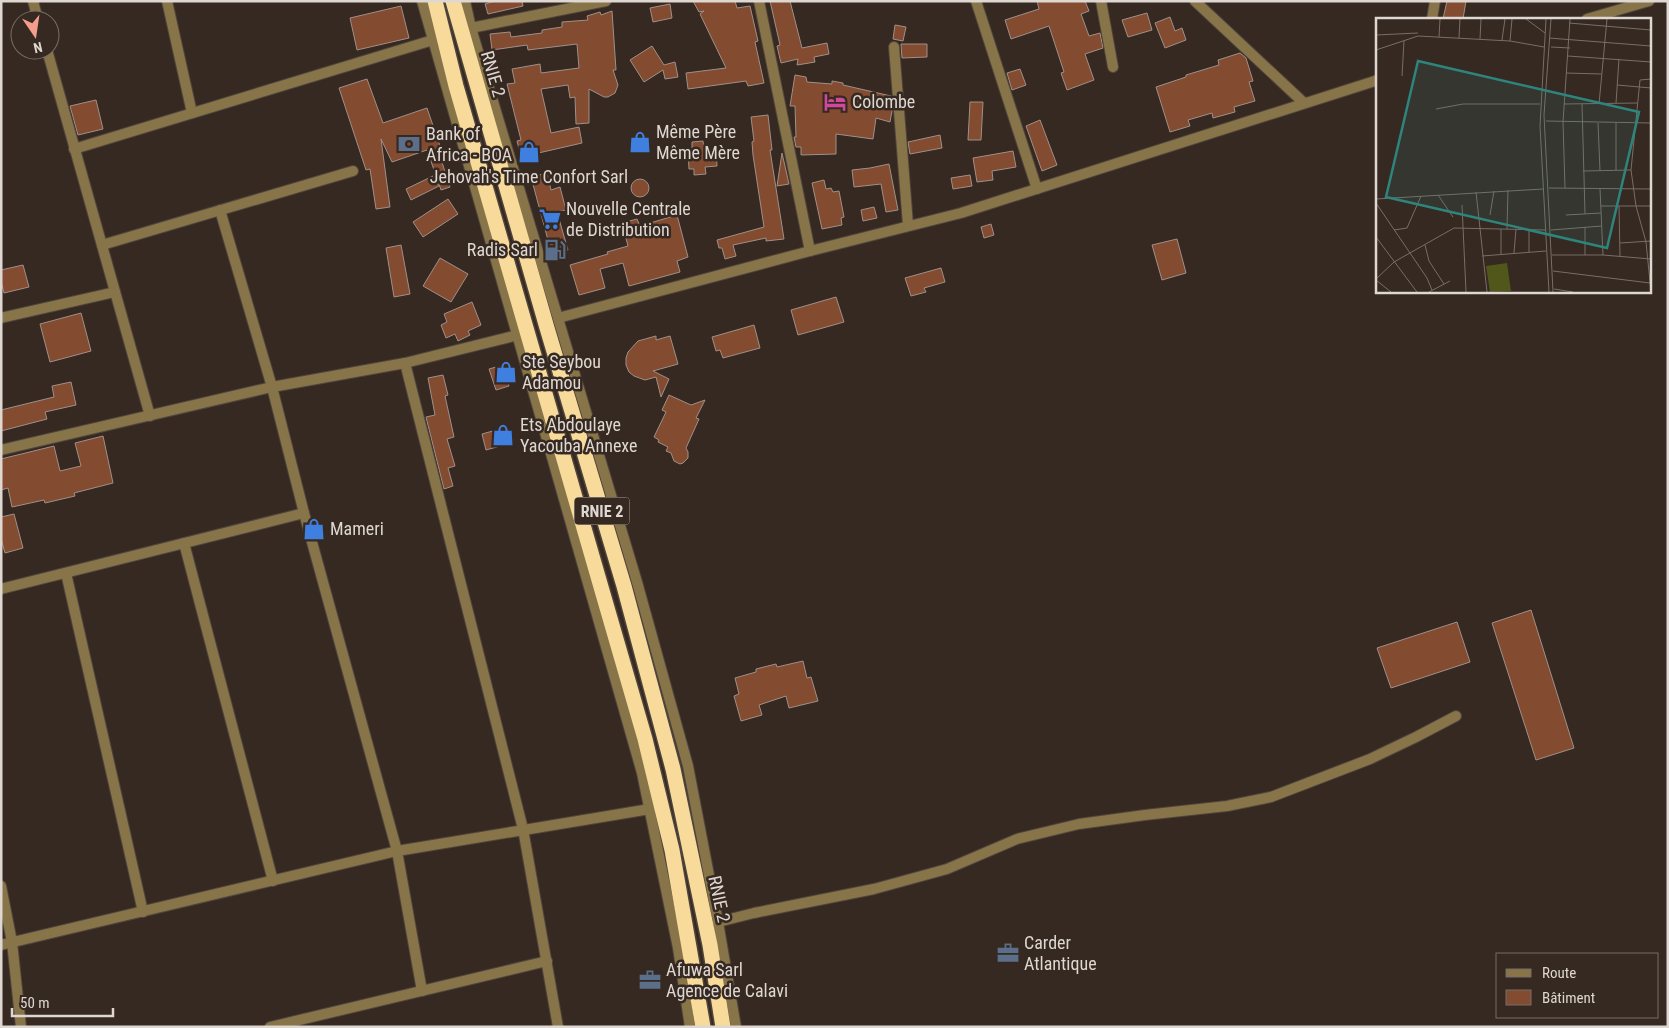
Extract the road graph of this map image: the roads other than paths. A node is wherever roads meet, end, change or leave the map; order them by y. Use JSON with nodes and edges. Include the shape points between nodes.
{"nodes":[{"id":1,"x":167,"y":1,"type":"edge"},
{"id":2,"x":422,"y":1,"type":"edge"},
{"id":3,"x":435,"y":1,"type":"edge"},
{"id":4,"x":453,"y":1,"type":"edge"},
{"id":5,"x":465,"y":1,"type":"edge"},
{"id":6,"x":606,"y":1,"type":"edge"},
{"id":7,"x":759,"y":1,"type":"edge"},
{"id":8,"x":976,"y":1,"type":"edge"},
{"id":9,"x":1101,"y":1,"type":"edge"},
{"id":10,"x":1195,"y":1,"type":"edge"},
{"id":11,"x":1436,"y":1,"type":"edge"},
{"id":12,"x":1649,"y":1,"type":"edge"},
{"id":13,"x":594,"y":2,"type":"edge"},
{"id":14,"x":1432,"y":18,"type":"edge"},
{"id":15,"x":1590,"y":18,"type":"edge"},
{"id":16,"x":472,"y":28,"type":"junction"},
{"id":17,"x":433,"y":40,"type":"junction"},
{"id":18,"x":894,"y":48,"type":"dead end"},
{"id":19,"x":49,"y":60,"type":"edge"},
{"id":20,"x":1113,"y":67,"type":"dead end"},
{"id":21,"x":1376,"y":81,"type":"edge"},
{"id":22,"x":1304,"y":103,"type":"junction"},
{"id":23,"x":192,"y":113,"type":"junction"},
{"id":24,"x":74,"y":149,"type":"junction"},
{"id":25,"x":353,"y":171,"type":"dead end"},
{"id":26,"x":1036,"y":189,"type":"junction"},
{"id":27,"x":220,"y":210,"type":"junction"},
{"id":28,"x":908,"y":225,"type":"junction"},
{"id":29,"x":102,"y":245,"type":"junction"},
{"id":30,"x":810,"y":251,"type":"junction"},
{"id":31,"x":115,"y":292,"type":"junction"},
{"id":32,"x":1,"y":318,"type":"edge"},
{"id":33,"x":558,"y":318,"type":"junction"},
{"id":34,"x":518,"y":335,"type":"junction"},
{"id":35,"x":405,"y":363,"type":"junction"},
{"id":36,"x":272,"y":387,"type":"junction"},
{"id":37,"x":150,"y":416,"type":"junction"},
{"id":38,"x":1,"y":450,"type":"edge"},
{"id":39,"x":304,"y":513,"type":"junction"},
{"id":40,"x":184,"y":543,"type":"junction"},
{"id":41,"x":66,"y":573,"type":"junction"},
{"id":42,"x":1,"y":589,"type":"edge"},
{"id":43,"x":1456,"y":716,"type":"dead end"},
{"id":44,"x":650,"y":809,"type":"junction"},
{"id":45,"x":523,"y":829,"type":"junction"},
{"id":46,"x":397,"y":851,"type":"junction"},
{"id":47,"x":273,"y":881,"type":"junction"},
{"id":48,"x":1,"y":886,"type":"edge"},
{"id":49,"x":143,"y":912,"type":"junction"},
{"id":50,"x":718,"y":922,"type":"junction"},
{"id":51,"x":6,"y":943,"type":"edge"},
{"id":52,"x":547,"y":961,"type":"junction"},
{"id":53,"x":422,"y":991,"type":"junction"},
{"id":54,"x":300,"y":1023,"type":"edge"},
{"id":55,"x":21,"y":1027,"type":"edge"},
{"id":56,"x":270,"y":1027,"type":"edge"},
{"id":57,"x":558,"y":1027,"type":"edge"},
{"id":58,"x":690,"y":1027,"type":"edge"},
{"id":59,"x":703,"y":1027,"type":"edge"},
{"id":60,"x":723,"y":1027,"type":"edge"},
{"id":61,"x":736,"y":1027,"type":"edge"}],
"edges":[{"from":1,"to":23,"type":"street"},
{"from":2,"to":17,"type":"street"},
{"from":3,"to":59,"type":"highway","name":"RNIE 2","number":"RNIE 2","via":[[461,104],[645,739],[672,850]]},
{"from":4,"to":60,"type":"highway","name":"RNIE 2","number":"RNIE 2","via":[[624,586],[670,759],[710,945]]},
{"from":5,"to":16,"type":"street"},
{"from":6,"to":13,"type":"street"},
{"from":7,"to":30,"type":"street"},
{"from":8,"to":26,"type":"street"},
{"from":9,"to":20,"type":"street"},
{"from":10,"to":22,"type":"street"},
{"from":11,"to":14,"type":"street"},
{"from":12,"to":15,"type":"street"},
{"from":13,"to":16,"type":"street"},
{"from":16,"to":33,"type":"street"},
{"from":17,"to":23,"type":"street"},
{"from":17,"to":34,"type":"street"},
{"from":18,"to":28,"type":"street"},
{"from":19,"to":24,"type":"street"},
{"from":21,"to":22,"type":"street"},
{"from":22,"to":26,"type":"street"},
{"from":23,"to":24,"type":"street"},
{"from":24,"to":29,"type":"street"},
{"from":25,"to":27,"type":"street"},
{"from":26,"to":28,"type":"street","via":[[961,213]]},
{"from":27,"to":29,"type":"street"},
{"from":27,"to":36,"type":"street"},
{"from":28,"to":30,"type":"street"},
{"from":29,"to":31,"type":"street"},
{"from":30,"to":33,"type":"street"},
{"from":31,"to":32,"type":"street"},
{"from":31,"to":37,"type":"street"},
{"from":33,"to":50,"type":"street","via":[[688,766]]},
{"from":34,"to":35,"type":"street"},
{"from":34,"to":44,"type":"street"},
{"from":35,"to":36,"type":"street"},
{"from":35,"to":45,"type":"street"},
{"from":36,"to":37,"type":"street"},
{"from":36,"to":39,"type":"street"},
{"from":37,"to":38,"type":"street"},
{"from":39,"to":40,"type":"street"},
{"from":39,"to":46,"type":"street"},
{"from":40,"to":41,"type":"street"},
{"from":40,"to":47,"type":"street"},
{"from":41,"to":42,"type":"street"},
{"from":41,"to":49,"type":"street"},
{"from":43,"to":50,"type":"street","via":[[1370,759],[1270,796],[1227,806],[1079,824],[1017,839],[947,869],[874,889]]},
{"from":44,"to":45,"type":"street"},
{"from":44,"to":58,"type":"street"},
{"from":45,"to":46,"type":"street"},
{"from":45,"to":52,"type":"street"},
{"from":46,"to":47,"type":"street"},
{"from":46,"to":53,"type":"street"},
{"from":47,"to":49,"type":"street"},
{"from":48,"to":51,"type":"street"},
{"from":49,"to":51,"type":"street"},
{"from":50,"to":61,"type":"street"},
{"from":51,"to":55,"type":"street"},
{"from":52,"to":53,"type":"street"},
{"from":52,"to":57,"type":"street"},
{"from":53,"to":54,"type":"street"},
{"from":54,"to":56,"type":"street"}]}
